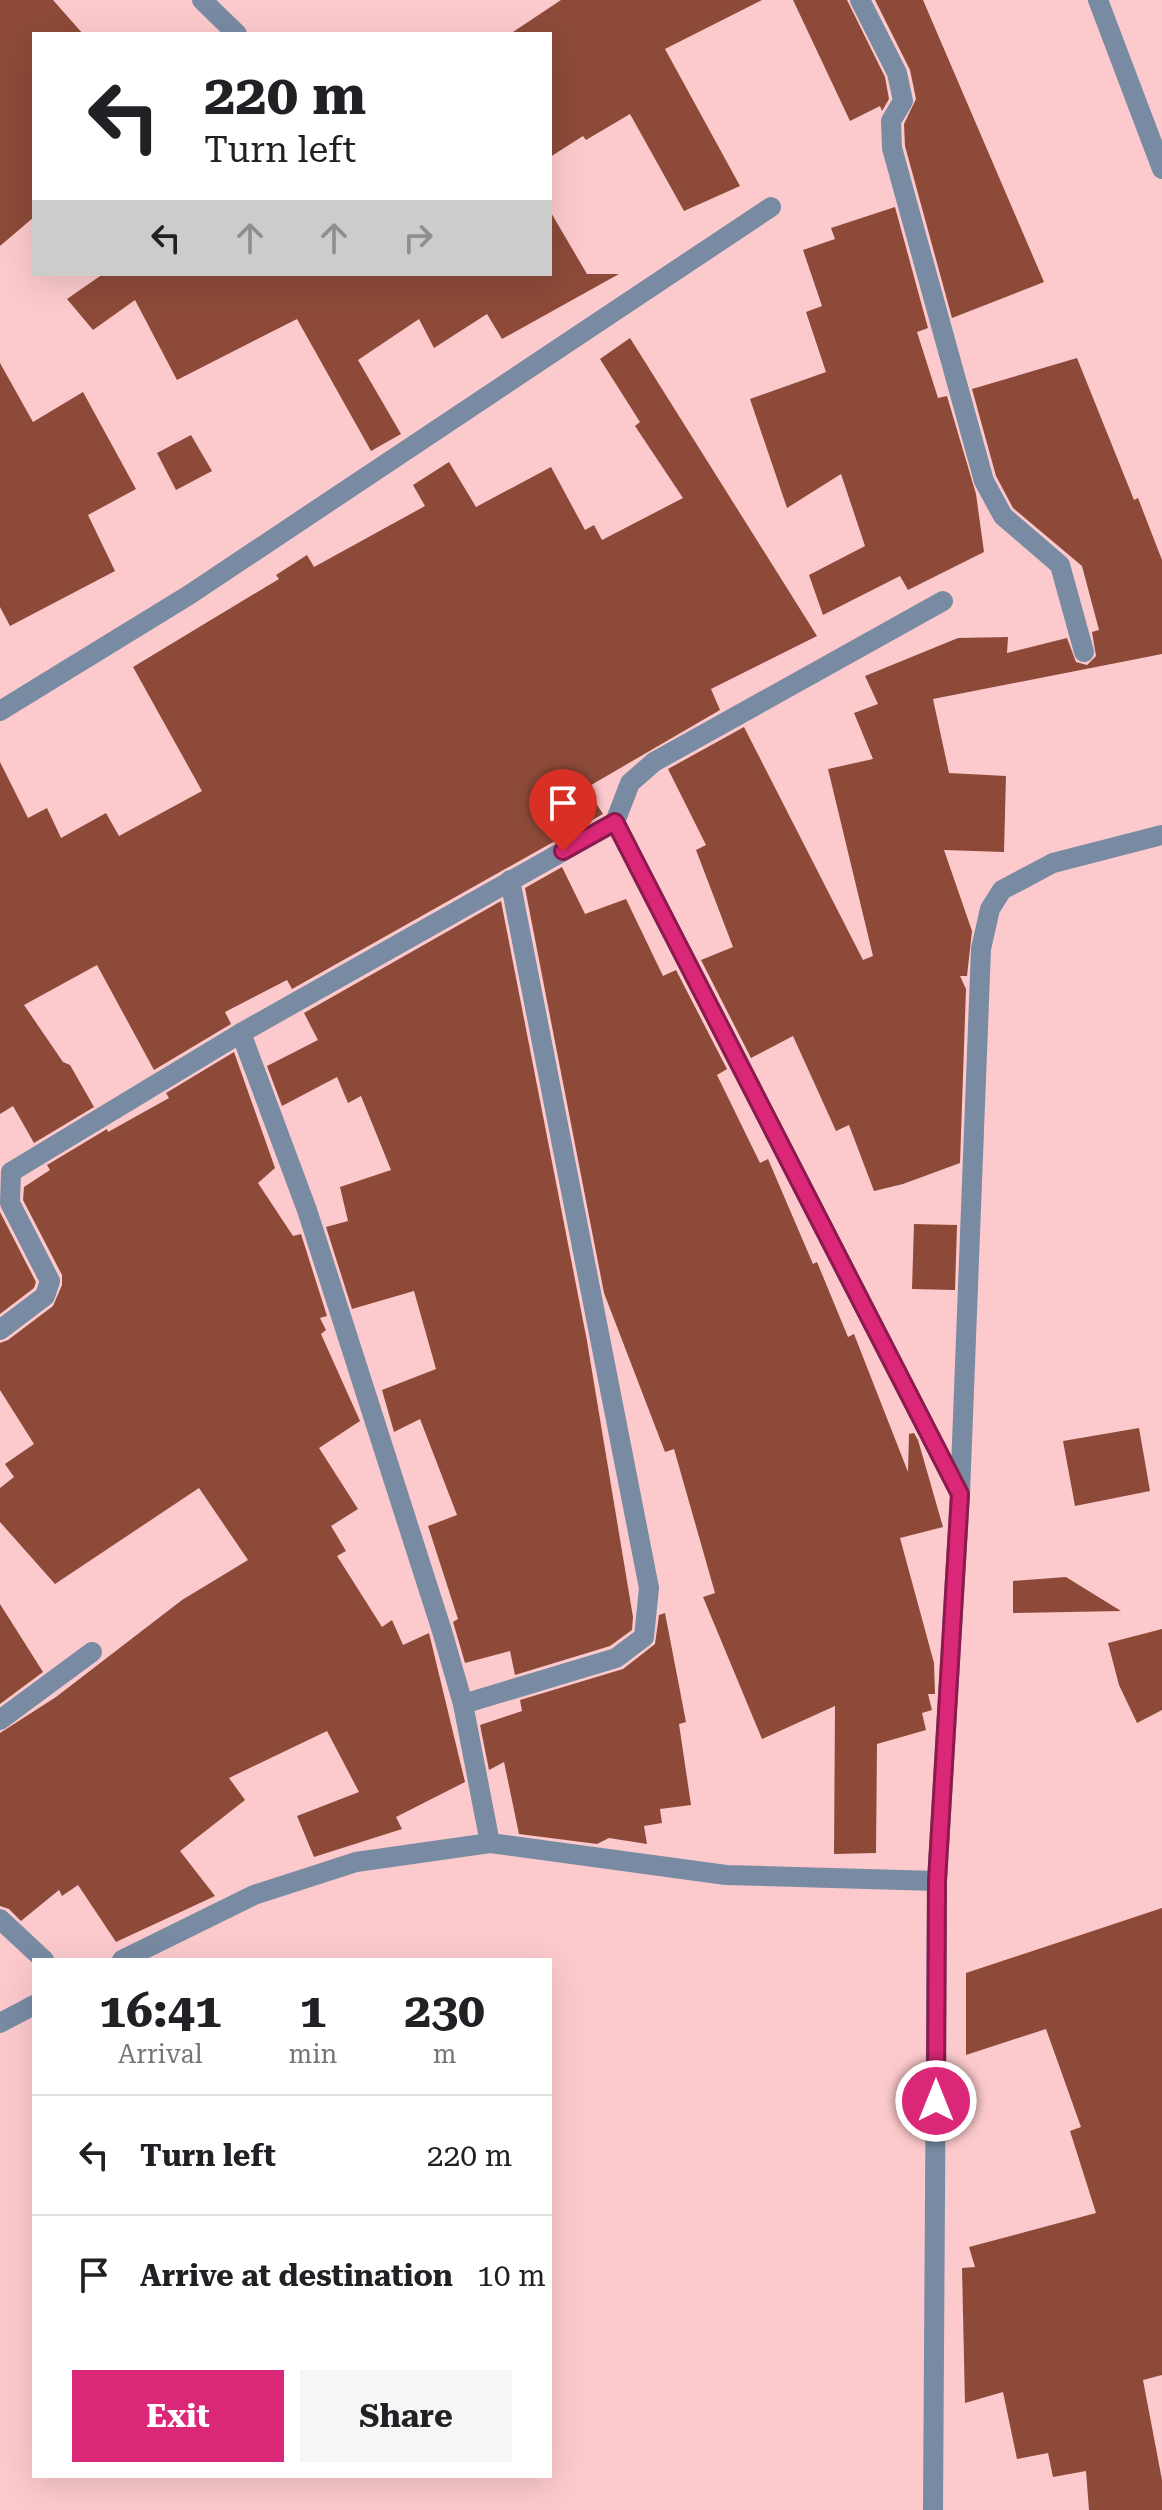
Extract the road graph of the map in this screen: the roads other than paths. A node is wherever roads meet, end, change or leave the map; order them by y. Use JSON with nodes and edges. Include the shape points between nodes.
{"nodes":[{"id":1,"x":202,"y":0,"type":"edge"},
{"id":2,"x":860,"y":0,"type":"edge"},
{"id":3,"x":1098,"y":0,"type":"edge"},
{"id":4,"x":235,"y":32,"type":"edge"},
{"id":5,"x":1162,"y":169,"type":"edge"},
{"id":6,"x":771,"y":207,"type":"dead end"},
{"id":7,"x":943,"y":601,"type":"dead end"},
{"id":8,"x":1084,"y":652,"type":"dead end"},
{"id":9,"x":0,"y":711,"type":"edge"},
{"id":10,"x":615,"y":822,"type":"junction"},
{"id":11,"x":1162,"y":835,"type":"edge"},
{"id":12,"x":510,"y":880,"type":"junction"},
{"id":13,"x":241,"y":1033,"type":"junction"},
{"id":14,"x":0,"y":1330,"type":"edge"},
{"id":15,"x":960,"y":1494,"type":"junction"},
{"id":16,"x":92,"y":1652,"type":"dead end"},
{"id":17,"x":463,"y":1704,"type":"junction"},
{"id":18,"x":0,"y":1720,"type":"edge"},
{"id":19,"x":490,"y":1843,"type":"junction"},
{"id":20,"x":937,"y":1881,"type":"junction"},
{"id":21,"x":0,"y":1919,"type":"edge"},
{"id":22,"x":42,"y":1958,"type":"edge"},
{"id":23,"x":126,"y":1958,"type":"edge"},
{"id":24,"x":32,"y":2006,"type":"edge"},
{"id":25,"x":0,"y":2023,"type":"edge"},
{"id":26,"x":933,"y":2510,"type":"edge"}],
"edges":[{"from":1,"to":4,"type":"street"},
{"from":2,"to":8,"type":"street","via":[[897,73],[903,101],[891,121],[892,148],[984,481],[1003,516],[1060,565]]},
{"from":3,"to":5,"type":"street"},
{"from":6,"to":9,"type":"street","via":[[189,595]]},
{"from":7,"to":10,"type":"street","via":[[654,762],[630,783]]},
{"from":10,"to":12,"type":"street"},
{"from":10,"to":15,"type":"street"},
{"from":11,"to":15,"type":"street","via":[[1053,863],[1002,890],[990,909],[981,949]]},
{"from":12,"to":13,"type":"street"},
{"from":12,"to":17,"type":"street","via":[[649,1588],[644,1637],[616,1658]]},
{"from":13,"to":14,"type":"street","via":[[11,1172],[10,1203],[50,1281],[45,1296]]},
{"from":13,"to":17,"type":"street","via":[[307,1210]]},
{"from":15,"to":20,"type":"street"},
{"from":16,"to":18,"type":"street"},
{"from":17,"to":19,"type":"street"},
{"from":19,"to":20,"type":"street","via":[[726,1875]]},
{"from":19,"to":23,"type":"street","via":[[356,1862],[254,1895]]},
{"from":20,"to":26,"type":"street"},
{"from":21,"to":22,"type":"street"},
{"from":24,"to":25,"type":"street"}]}
